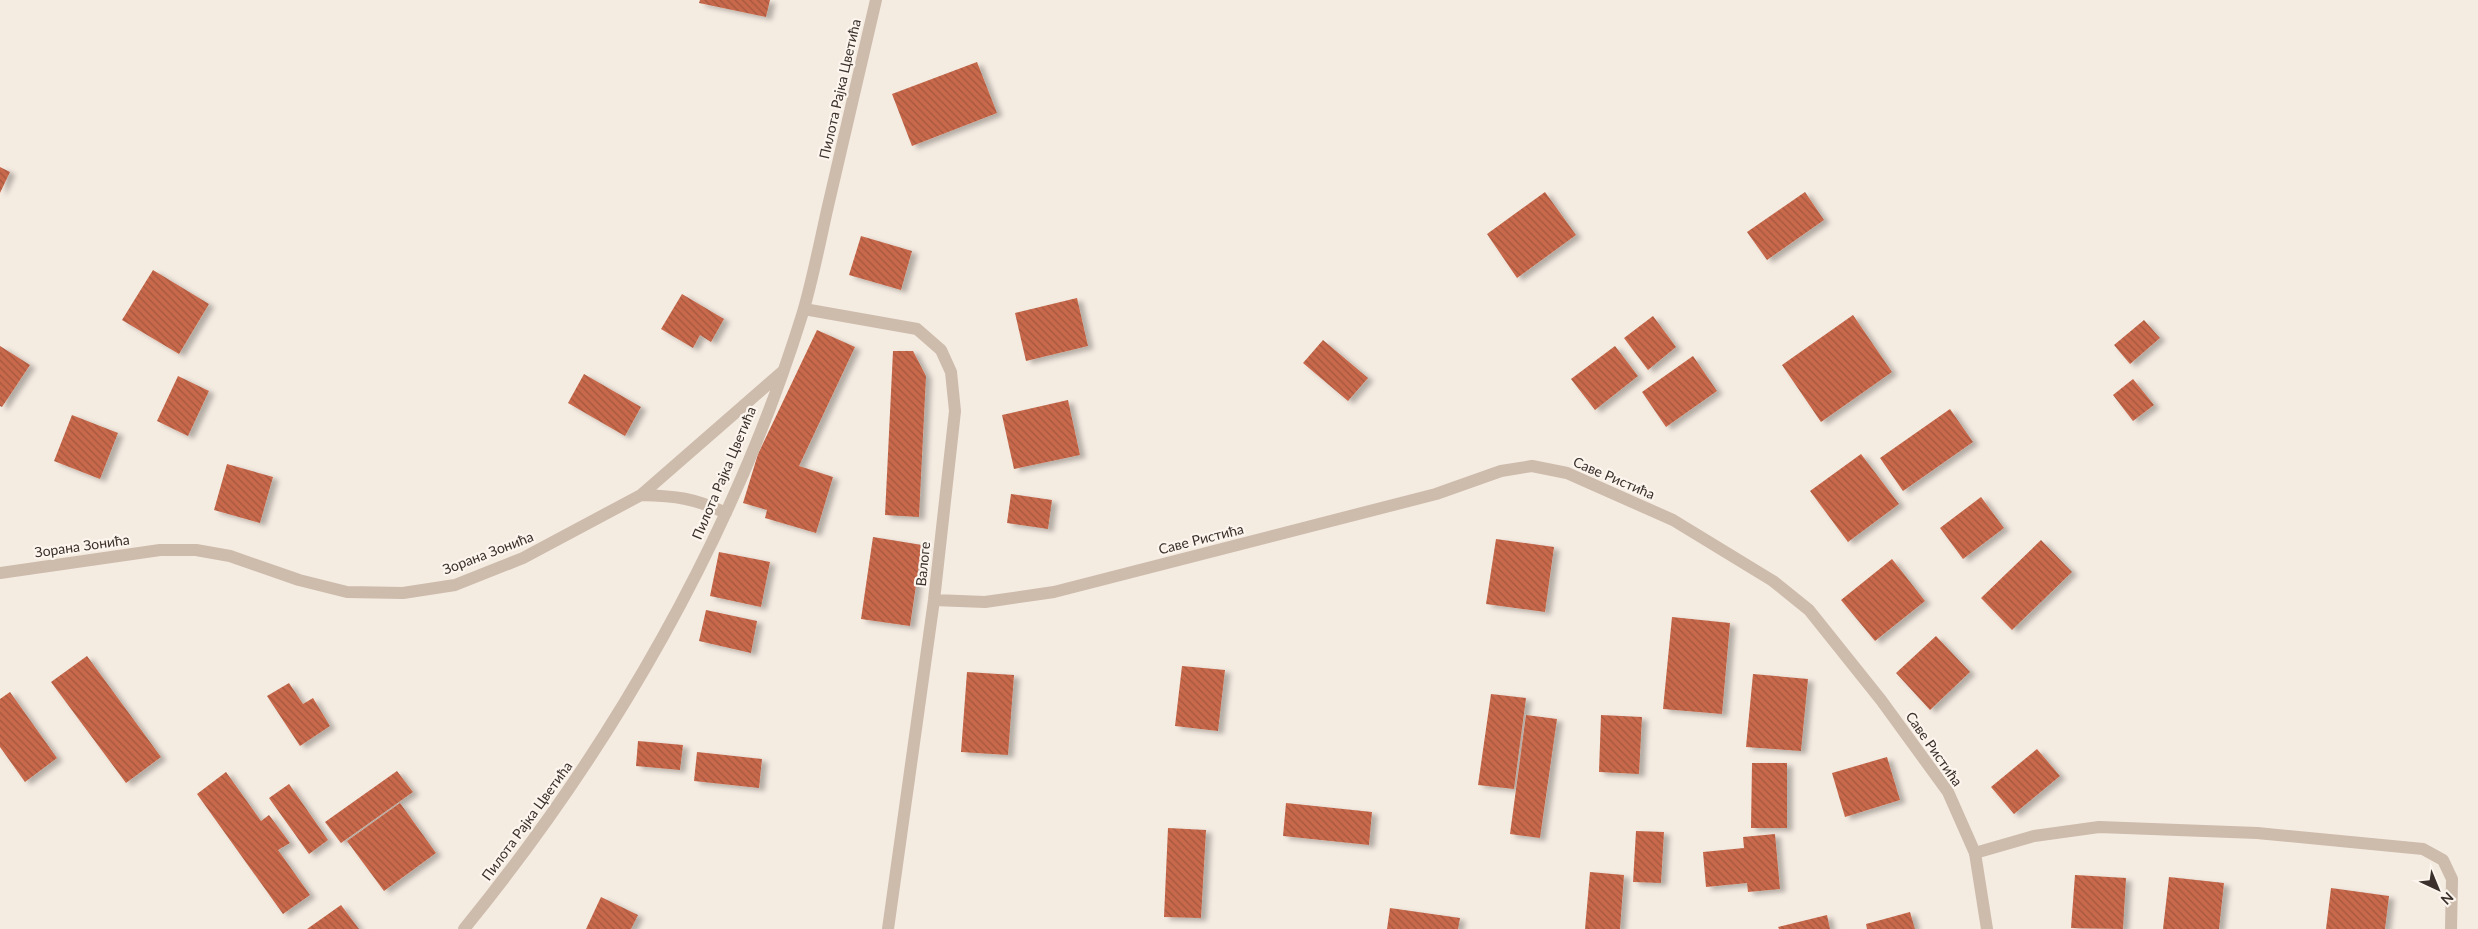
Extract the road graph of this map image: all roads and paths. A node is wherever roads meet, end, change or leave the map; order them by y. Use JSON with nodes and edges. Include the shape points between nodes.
{"nodes":[{"id":1,"x":876,"y":0,"type":"edge"},
{"id":2,"x":804,"y":309,"type":"junction"},
{"id":3,"x":784,"y":370,"type":"junction"},
{"id":4,"x":641,"y":495,"type":"junction"},
{"id":5,"x":726,"y":513,"type":"junction"},
{"id":6,"x":0,"y":573,"type":"edge"},
{"id":7,"x":934,"y":600,"type":"junction"},
{"id":8,"x":1974,"y":853,"type":"junction"},
{"id":9,"x":464,"y":929,"type":"edge"},
{"id":10,"x":888,"y":929,"type":"edge"},
{"id":11,"x":1988,"y":929,"type":"edge"},
{"id":12,"x":2451,"y":929,"type":"edge"}],
"edges":[{"from":1,"to":2,"type":"street","name":"Пилота Рајка Цветића"},
{"from":2,"to":3,"type":"street","name":"Пилота Рајка Цветића"},
{"from":2,"to":7,"type":"street","name":"Валоге","via":[[917,329],[941,350],[951,372],[955,411]]},
{"from":3,"to":4,"type":"street","name":"Зорана Зонића"},
{"from":3,"to":5,"type":"street","name":"Пилота Рајка Цветића"},
{"from":4,"to":5,"type":"street","via":[[698,500]]},
{"from":4,"to":6,"type":"street","name":"Зорана Зонића","via":[[524,558],[455,585],[403,593],[347,592],[299,580],[230,556],[196,550],[160,550]]},
{"from":5,"to":9,"type":"street","name":"Пилота Рајка Цветића","via":[[651,657],[582,770],[505,878]]},
{"from":7,"to":8,"type":"street","name":"Саве Ристића","via":[[985,602],[1054,592],[1436,494],[1501,471],[1532,466],[1567,473],[1673,520],[1773,581],[1809,610],[1881,700],[1948,792]]},
{"from":7,"to":10,"type":"street","name":"Валоге"},
{"from":8,"to":11,"type":"street","name":"Саве Ристића"},
{"from":8,"to":12,"type":"street","via":[[2034,836],[2099,827],[2257,833],[2423,849],[2443,860],[2452,879]]}]}
